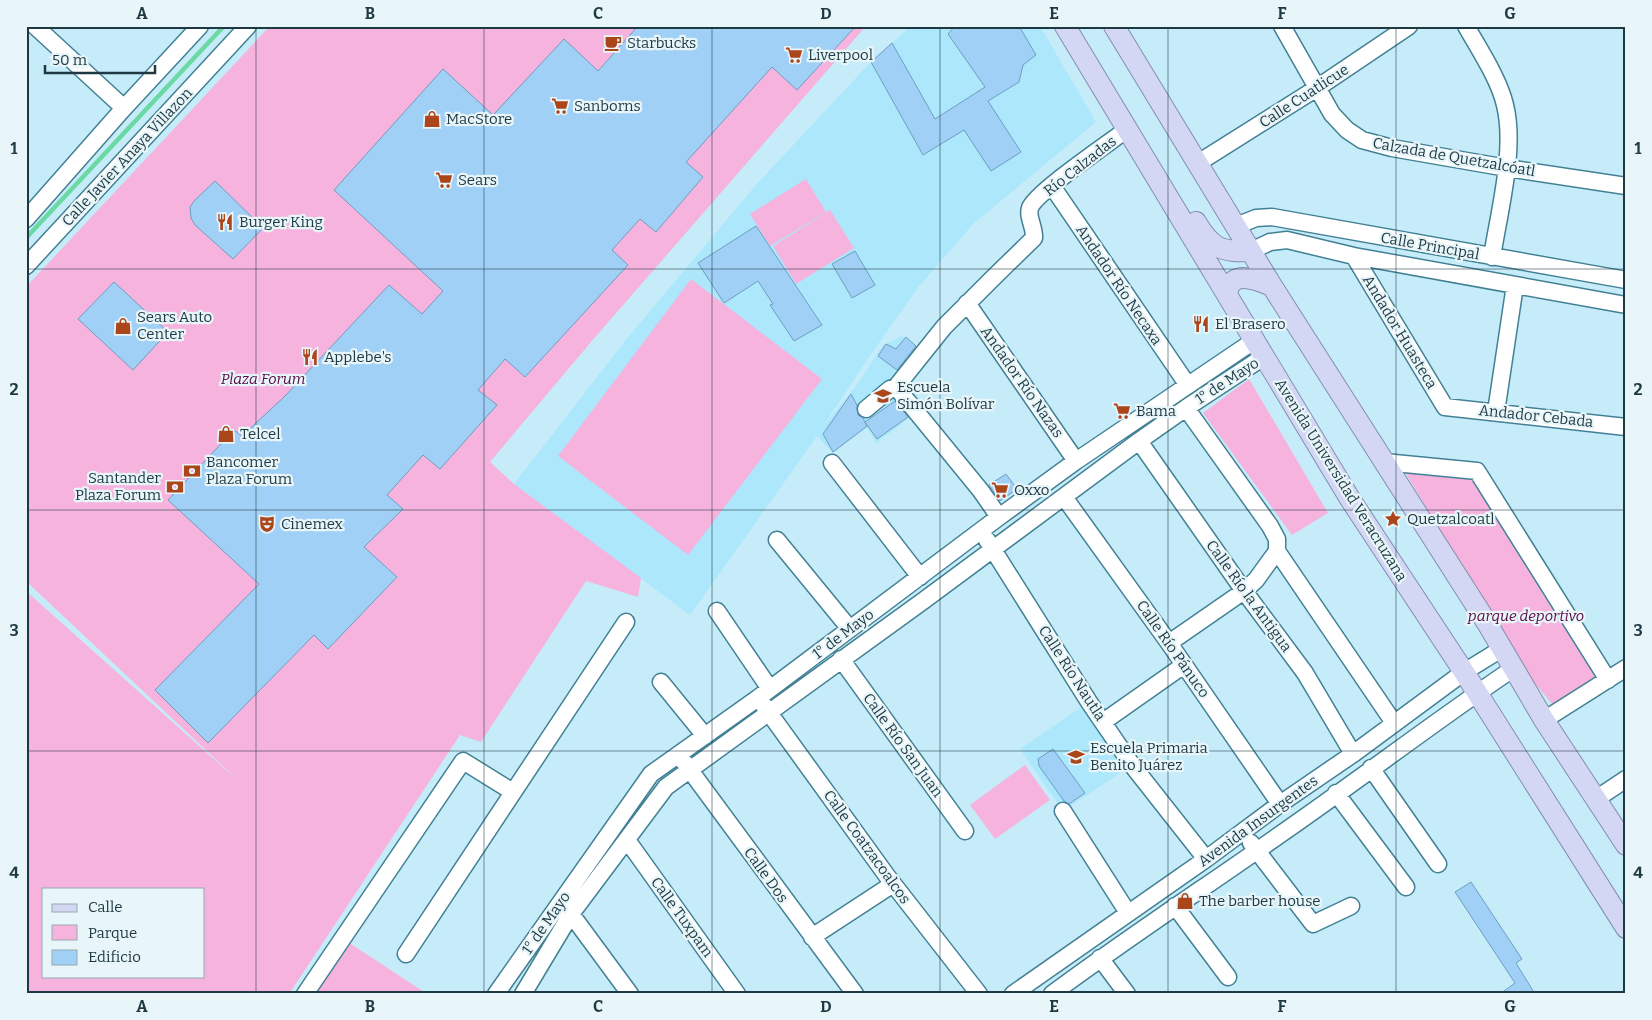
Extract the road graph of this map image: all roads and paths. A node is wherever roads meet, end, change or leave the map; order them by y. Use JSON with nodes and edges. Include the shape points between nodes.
{"nodes":[{"id":1,"x":35,"y":26,"type":"edge"},
{"id":2,"x":200,"y":26,"type":"edge"},
{"id":3,"x":248,"y":26,"type":"edge"},
{"id":4,"x":1065,"y":26,"type":"edge"},
{"id":5,"x":1114,"y":26,"type":"edge"},
{"id":6,"x":1282,"y":26,"type":"edge"},
{"id":7,"x":1409,"y":26,"type":"edge"},
{"id":8,"x":1466,"y":26,"type":"edge"},
{"id":9,"x":1317,"y":88,"type":"junction"},
{"id":10,"x":124,"y":108,"type":"junction"},
{"id":11,"x":1126,"y":130,"type":"junction"},
{"id":12,"x":1198,"y":163,"type":"junction"},
{"id":13,"x":1507,"y":168,"type":"junction"},
{"id":14,"x":1052,"y":186,"type":"junction"},
{"id":15,"x":1626,"y":186,"type":"edge"},
{"id":16,"x":26,"y":219,"type":"edge"},
{"id":17,"x":1236,"y":226,"type":"junction"},
{"id":18,"x":1251,"y":251,"type":"junction"},
{"id":19,"x":1229,"y":252,"type":"junction"},
{"id":20,"x":1354,"y":256,"type":"junction"},
{"id":21,"x":1492,"y":257,"type":"junction"},
{"id":22,"x":26,"y":266,"type":"edge"},
{"id":23,"x":1626,"y":280,"type":"edge"},
{"id":24,"x":1515,"y":285,"type":"junction"},
{"id":25,"x":1272,"y":286,"type":"junction"},
{"id":26,"x":1227,"y":290,"type":"junction"},
{"id":27,"x":967,"y":303,"type":"junction"},
{"id":28,"x":1626,"y":305,"type":"edge"},
{"id":29,"x":1260,"y":348,"type":"junction"},
{"id":30,"x":1187,"y":384,"type":"junction"},
{"id":31,"x":893,"y":388,"type":"junction"},
{"id":32,"x":1445,"y":407,"type":"joint"},
{"id":33,"x":1186,"y":408,"type":"junction"},
{"id":34,"x":866,"y":409,"type":"dead end"},
{"id":35,"x":1496,"y":412,"type":"junction"},
{"id":36,"x":1626,"y":427,"type":"edge"},
{"id":37,"x":1139,"y":441,"type":"junction"},
{"id":38,"x":1076,"y":461,"type":"junction"},
{"id":39,"x":1384,"y":462,"type":"junction"},
{"id":40,"x":832,"y":463,"type":"dead end"},
{"id":41,"x":1064,"y":497,"type":"junction"},
{"id":42,"x":999,"y":517,"type":"junction"},
{"id":43,"x":980,"y":531,"type":"junction"},
{"id":44,"x":777,"y":540,"type":"dead end"},
{"id":45,"x":993,"y":549,"type":"junction"},
{"id":46,"x":1277,"y":551,"type":"junction"},
{"id":47,"x":920,"y":577,"type":"junction"},
{"id":48,"x":1244,"y":591,"type":"junction"},
{"id":49,"x":717,"y":611,"type":"dead end"},
{"id":50,"x":626,"y":622,"type":"dead end"},
{"id":51,"x":850,"y":629,"type":"junction"},
{"id":52,"x":1169,"y":642,"type":"junction"},
{"id":53,"x":1503,"y":648,"type":"junction"},
{"id":54,"x":841,"y":659,"type":"junction"},
{"id":55,"x":1184,"y":665,"type":"junction"},
{"id":56,"x":1514,"y":668,"type":"junction"},
{"id":57,"x":1626,"y":668,"type":"edge"},
{"id":58,"x":1464,"y":672,"type":"junction"},
{"id":59,"x":1608,"y":680,"type":"junction"},
{"id":60,"x":661,"y":682,"type":"dead end"},
{"id":61,"x":764,"y":693,"type":"junction"},
{"id":62,"x":1477,"y":693,"type":"junction"},
{"id":63,"x":768,"y":712,"type":"junction"},
{"id":64,"x":1544,"y":720,"type":"junction"},
{"id":65,"x":1103,"y":722,"type":"junction"},
{"id":66,"x":1394,"y":723,"type":"junction"},
{"id":67,"x":705,"y":736,"type":"junction"},
{"id":68,"x":1353,"y":754,"type":"junction"},
{"id":69,"x":679,"y":755,"type":"junction"},
{"id":70,"x":1371,"y":768,"type":"junction"},
{"id":71,"x":690,"y":770,"type":"junction"},
{"id":72,"x":1626,"y":779,"type":"edge"},
{"id":73,"x":513,"y":792,"type":"junction"},
{"id":74,"x":1336,"y":793,"type":"junction"},
{"id":75,"x":1596,"y":799,"type":"junction"},
{"id":76,"x":1280,"y":804,"type":"junction"},
{"id":77,"x":1063,"y":812,"type":"dead end"},
{"id":78,"x":965,"y":831,"type":"dead end"},
{"id":79,"x":1243,"y":832,"type":"junction"},
{"id":80,"x":627,"y":840,"type":"junction"},
{"id":81,"x":1626,"y":845,"type":"edge"},
{"id":82,"x":1257,"y":851,"type":"junction"},
{"id":83,"x":1206,"y":859,"type":"junction"},
{"id":84,"x":1438,"y":864,"type":"dead end"},
{"id":85,"x":893,"y":884,"type":"junction"},
{"id":86,"x":1406,"y":886,"type":"dead end"},
{"id":87,"x":1175,"y":906,"type":"junction"},
{"id":88,"x":1351,"y":906,"type":"dead end"},
{"id":89,"x":1128,"y":913,"type":"junction"},
{"id":90,"x":571,"y":914,"type":"junction"},
{"id":91,"x":1626,"y":928,"type":"edge"},
{"id":92,"x":812,"y":937,"type":"junction"},
{"id":93,"x":406,"y":954,"type":"dead end"},
{"id":94,"x":1100,"y":958,"type":"junction"},
{"id":95,"x":1228,"y":977,"type":"dead end"},
{"id":96,"x":503,"y":991,"type":"edge"},
{"id":97,"x":1015,"y":993,"type":"edge"},
{"id":98,"x":305,"y":994,"type":"edge"},
{"id":99,"x":523,"y":994,"type":"edge"},
{"id":100,"x":630,"y":994,"type":"edge"},
{"id":101,"x":737,"y":994,"type":"edge"},
{"id":102,"x":855,"y":994,"type":"edge"},
{"id":103,"x":979,"y":994,"type":"edge"},
{"id":104,"x":1052,"y":994,"type":"edge"},
{"id":105,"x":1127,"y":994,"type":"edge"}],
"edges":[{"from":1,"to":10,"type":"street"},
{"from":2,"to":10,"type":"street","name":"Calle Javier Anaya Villazon"},
{"from":3,"to":22,"type":"street","name":"Calle Javier Anaya Villazon"},
{"from":4,"to":11,"type":"main road","name":"Avenida Universidad Veracruzana"},
{"from":5,"to":12,"type":"main road"},
{"from":6,"to":9,"type":"street","name":"Calzada de Quetzalcóatl"},
{"from":7,"to":9,"type":"street","name":"Calle Cuatlicue"},
{"from":8,"to":13,"type":"street","via":[[1505,104]]},
{"from":9,"to":12,"type":"street","name":"Calle Cuatlicue"},
{"from":9,"to":13,"type":"street","name":"Calzada de Quetzalcóatl","via":[[1332,114],[1346,130],[1362,140]]},
{"from":10,"to":16,"type":"street","name":"Calle Javier Anaya Villazon"},
{"from":11,"to":14,"type":"street","name":"Río Calzadas"},
{"from":11,"to":19,"type":"main road","via":[[1149,148],[1202,233],[1216,246]]},
{"from":11,"to":26,"type":"main road","name":"Avenida Universidad Veracruzana"},
{"from":12,"to":17,"type":"main road"},
{"from":13,"to":15,"type":"street","name":"Calzada de Quetzalcóatl"},
{"from":13,"to":21,"type":"street"},
{"from":14,"to":27,"type":"street","name":"Río Calzadas","via":[[1030,209],[1034,238]]},
{"from":14,"to":30,"type":"street","name":"Andador Río Necaxa"},
{"from":17,"to":18,"type":"main road"},
{"from":17,"to":19,"type":"main road"},
{"from":17,"to":21,"type":"street","name":"Calle Principal","via":[[1256,218],[1272,217]]},
{"from":18,"to":19,"type":"main road"},
{"from":18,"to":20,"type":"street","name":"Calle Principal","via":[[1270,242],[1287,240]]},
{"from":18,"to":25,"type":"main road"},
{"from":19,"to":26,"type":"main road"},
{"from":20,"to":24,"type":"street","name":"Calle Principal"},
{"from":20,"to":32,"type":"street","name":"Andador Huasteca"},
{"from":21,"to":23,"type":"street","name":"Calle Principal"},
{"from":24,"to":28,"type":"street","name":"Calle Principal"},
{"from":24,"to":35,"type":"street"},
{"from":25,"to":26,"type":"main road","via":[[1246,277],[1238,279]]},
{"from":25,"to":39,"type":"main road"},
{"from":26,"to":29,"type":"main road","name":"Avenida Universidad Veracruzana"},
{"from":27,"to":31,"type":"street"},
{"from":27,"to":38,"type":"street","name":"Andador Río Nazas"},
{"from":29,"to":30,"type":"street","name":"1° de Mayo"},
{"from":29,"to":33,"type":"street","name":"1° de Mayo"},
{"from":29,"to":58,"type":"main road","name":"Avenida Universidad Veracruzana","via":[[1350,499]]},
{"from":30,"to":38,"type":"street","name":"1° de Mayo"},
{"from":31,"to":34,"type":"street"},
{"from":31,"to":42,"type":"street","via":[[981,491]]},
{"from":32,"to":35,"type":"street","name":"Andador Cebada"},
{"from":33,"to":37,"type":"street","name":"1° de Mayo"},
{"from":33,"to":46,"type":"street","via":[[1270,526],[1277,539]]},
{"from":35,"to":36,"type":"street","name":"Andador Cebada"},
{"from":37,"to":41,"type":"street","name":"1° de Mayo"},
{"from":37,"to":48,"type":"street","name":"Calle Río la Antigua"},
{"from":38,"to":42,"type":"street","name":"1° de Mayo"},
{"from":39,"to":53,"type":"main road"},
{"from":39,"to":59,"type":"street","via":[[1476,471]]},
{"from":40,"to":47,"type":"street"},
{"from":41,"to":45,"type":"street","name":"1° de Mayo"},
{"from":41,"to":52,"type":"street","name":"Calle Río Pánuco"},
{"from":42,"to":43,"type":"street","name":"1° de Mayo"},
{"from":43,"to":45,"type":"street","name":"Calle Río Nautla"},
{"from":43,"to":47,"type":"street","name":"1° de Mayo"},
{"from":44,"to":51,"type":"street"},
{"from":45,"to":54,"type":"street","name":"1° de Mayo"},
{"from":45,"to":65,"type":"street","name":"Calle Río Nautla"},
{"from":46,"to":48,"type":"street"},
{"from":46,"to":66,"type":"street"},
{"from":47,"to":51,"type":"street","name":"1° de Mayo"},
{"from":48,"to":52,"type":"street"},
{"from":48,"to":68,"type":"street","name":"Calle Río la Antigua","via":[[1305,673]]},
{"from":49,"to":61,"type":"street","name":"Calle Coatzacoalcos"},
{"from":50,"to":73,"type":"street"},
{"from":51,"to":61,"type":"street","name":"1° de Mayo"},
{"from":52,"to":55,"type":"street","name":"Calle Río Pánuco"},
{"from":53,"to":56,"type":"main road"},
{"from":53,"to":58,"type":"street","name":"Avenida Insurgentes"},
{"from":54,"to":63,"type":"street","name":"1° de Mayo"},
{"from":54,"to":78,"type":"street","name":"Calle Río San Juan"},
{"from":55,"to":65,"type":"street"},
{"from":55,"to":76,"type":"street","name":"Calle Río Pánuco"},
{"from":56,"to":62,"type":"street","name":"Avenida Insurgentes"},
{"from":56,"to":64,"type":"main road"},
{"from":57,"to":59,"type":"street"},
{"from":58,"to":62,"type":"main road","name":"Avenida Universidad Veracruzana"},
{"from":58,"to":66,"type":"street","name":"Avenida Insurgentes"},
{"from":59,"to":64,"type":"street"},
{"from":60,"to":67,"type":"street"},
{"from":61,"to":63,"type":"street","name":"Calle Coatzacoalcos"},
{"from":61,"to":67,"type":"street","name":"1° de Mayo"},
{"from":62,"to":70,"type":"street","name":"Avenida Insurgentes"},
{"from":62,"to":91,"type":"main road","name":"Avenida Universidad Veracruzana"},
{"from":63,"to":71,"type":"street","name":"1° de Mayo"},
{"from":63,"to":85,"type":"street","name":"Calle Coatzacoalcos"},
{"from":64,"to":75,"type":"main road"},
{"from":65,"to":83,"type":"street","name":"Calle Río Nautla","via":[[1132,765]]},
{"from":66,"to":68,"type":"street","name":"Avenida Insurgentes"},
{"from":67,"to":69,"type":"street","name":"1° de Mayo"},
{"from":68,"to":76,"type":"street","name":"Avenida Insurgentes"},
{"from":69,"to":71,"type":"street","name":"Calle Dos"},
{"from":69,"to":96,"type":"street","name":"1° de Mayo","via":[[651,774]]},
{"from":70,"to":74,"type":"street","name":"Avenida Insurgentes"},
{"from":70,"to":84,"type":"street"},
{"from":71,"to":80,"type":"street","name":"1° de Mayo","via":[[666,787]]},
{"from":71,"to":92,"type":"street","name":"Calle Dos"},
{"from":72,"to":75,"type":"street"},
{"from":73,"to":93,"type":"street"},
{"from":73,"to":98,"type":"street","via":[[463,761]]},
{"from":74,"to":82,"type":"street","name":"Avenida Insurgentes"},
{"from":74,"to":86,"type":"street"},
{"from":75,"to":81,"type":"main road"},
{"from":76,"to":79,"type":"street","name":"Avenida Insurgentes"},
{"from":77,"to":89,"type":"street"},
{"from":79,"to":82,"type":"street"},
{"from":79,"to":83,"type":"street","name":"Avenida Insurgentes"},
{"from":80,"to":90,"type":"street","name":"1° de Mayo"},
{"from":80,"to":101,"type":"street","name":"Calle Tuxpam"},
{"from":82,"to":87,"type":"street","name":"Avenida Insurgentes"},
{"from":82,"to":88,"type":"street","via":[[1313,924]]},
{"from":83,"to":89,"type":"street","name":"Avenida Insurgentes"},
{"from":85,"to":92,"type":"street"},
{"from":85,"to":103,"type":"street","name":"Calle Coatzacoalcos"},
{"from":87,"to":94,"type":"street","name":"Avenida Insurgentes"},
{"from":87,"to":95,"type":"street"},
{"from":89,"to":97,"type":"street","name":"Avenida Insurgentes"},
{"from":90,"to":99,"type":"street","name":"1° de Mayo"},
{"from":90,"to":100,"type":"street"},
{"from":92,"to":102,"type":"street","name":"Calle Dos"},
{"from":94,"to":104,"type":"street","name":"Avenida Insurgentes"},
{"from":94,"to":105,"type":"street"}]}
